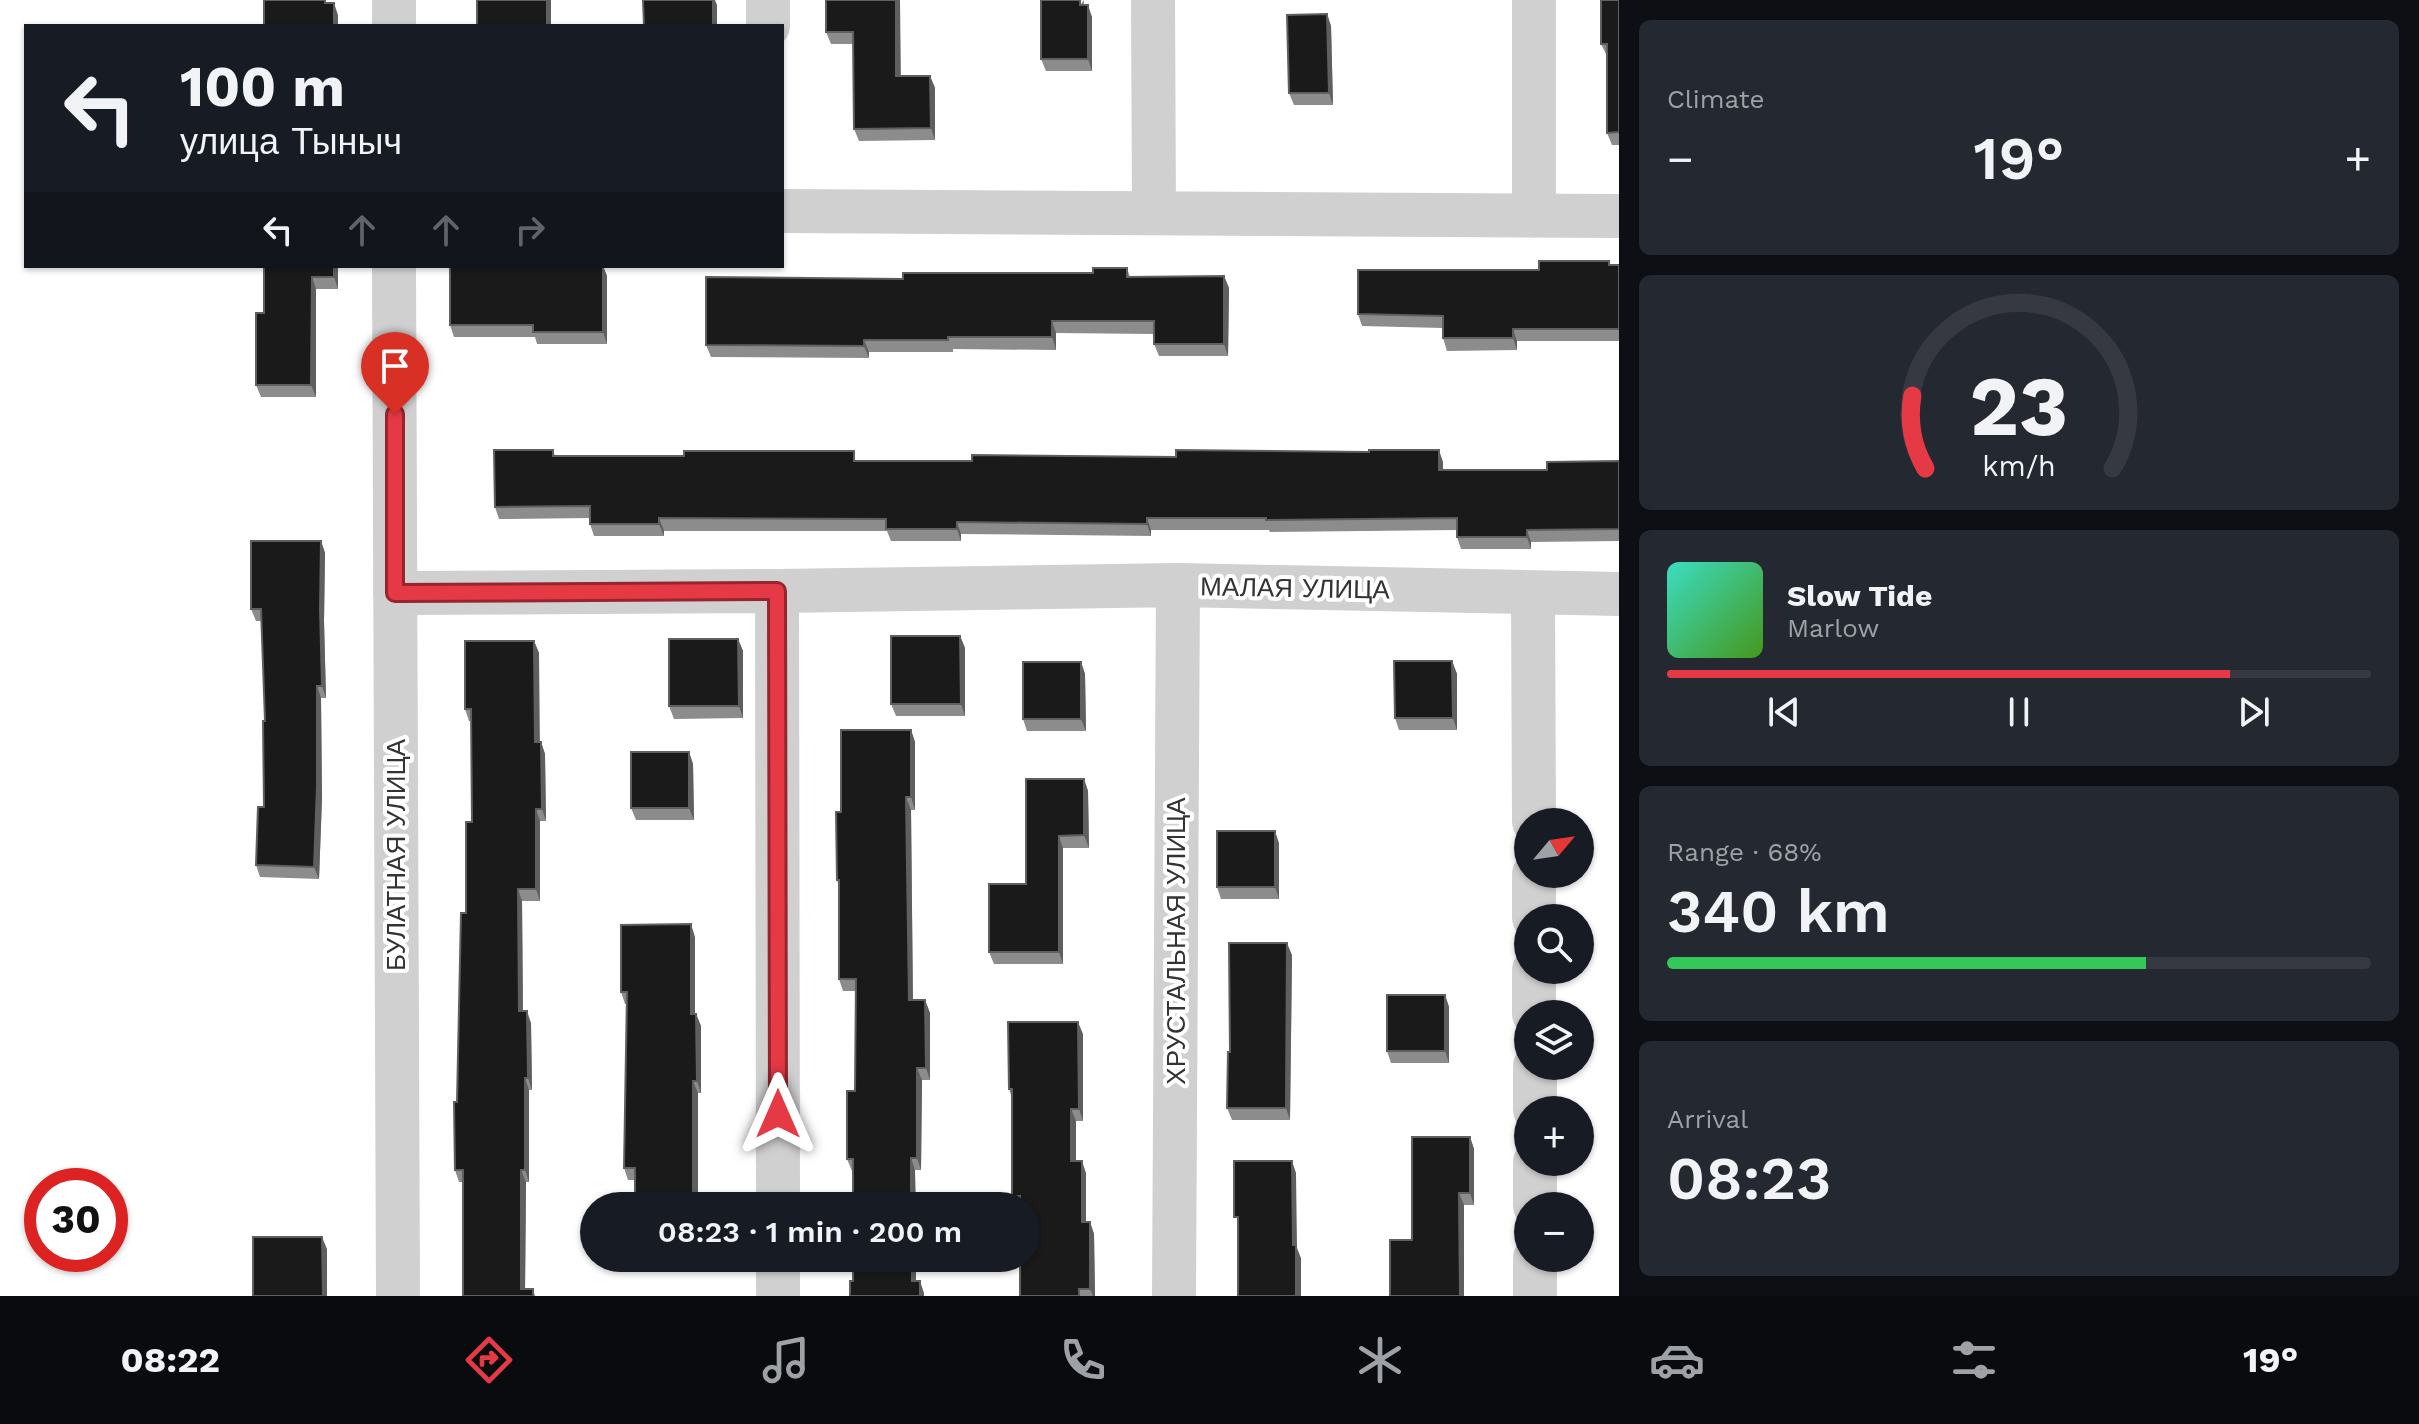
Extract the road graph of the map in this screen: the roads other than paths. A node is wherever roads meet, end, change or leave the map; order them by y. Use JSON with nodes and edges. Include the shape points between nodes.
{"nodes":[{"id":1,"x":394,"y":0,"type":"edge"},
{"id":2,"x":768,"y":0,"type":"edge"},
{"id":3,"x":1153,"y":0,"type":"edge"},
{"id":4,"x":1534,"y":0,"type":"edge"},
{"id":5,"x":394,"y":24,"type":"edge"},
{"id":6,"x":768,"y":24,"type":"edge"},
{"id":7,"x":784,"y":211,"type":"edge"},
{"id":8,"x":1154,"y":213,"type":"junction"},
{"id":9,"x":1534,"y":216,"type":"junction"},
{"id":10,"x":1619,"y":216,"type":"edge"},
{"id":11,"x":394,"y":268,"type":"edge"},
{"id":12,"x":1178,"y":585,"type":"junction"},
{"id":13,"x":777,"y":591,"type":"junction"},
{"id":14,"x":395,"y":593,"type":"junction"},
{"id":15,"x":1533,"y":593,"type":"junction"},
{"id":16,"x":1619,"y":594,"type":"edge"},
{"id":17,"x":1534,"y":808,"type":"edge"},
{"id":18,"x":778,"y":1192,"type":"edge"},
{"id":19,"x":778,"y":1272,"type":"edge"},
{"id":20,"x":1535,"y":1272,"type":"edge"},
{"id":21,"x":398,"y":1296,"type":"edge"},
{"id":22,"x":778,"y":1296,"type":"edge"},
{"id":23,"x":1174,"y":1296,"type":"edge"},
{"id":24,"x":1535,"y":1296,"type":"edge"}],
"edges":[{"from":1,"to":5,"type":"street"},
{"from":2,"to":6,"type":"street"},
{"from":3,"to":8,"type":"street"},
{"from":4,"to":9,"type":"street"},
{"from":7,"to":8,"type":"street"},
{"from":8,"to":9,"type":"street"},
{"from":9,"to":10,"type":"street"},
{"from":11,"to":14,"type":"street","name":"БУЛАТНАЯ УЛИЦА"},
{"from":12,"to":13,"type":"street","name":"МАЛАЯ УЛИЦА"},
{"from":12,"to":15,"type":"street","name":"МАЛАЯ УЛИЦА"},
{"from":12,"to":23,"type":"street","name":"ХРУСТАЛЬНАЯ УЛИЦА"},
{"from":13,"to":14,"type":"street","name":"МАЛАЯ УЛИЦА"},
{"from":13,"to":18,"type":"street"},
{"from":14,"to":21,"type":"street","name":"БУЛАТНАЯ УЛИЦА"},
{"from":15,"to":16,"type":"street","name":"МАЛАЯ УЛИЦА"},
{"from":15,"to":17,"type":"street"},
{"from":19,"to":22,"type":"street"},
{"from":20,"to":24,"type":"street"}]}
